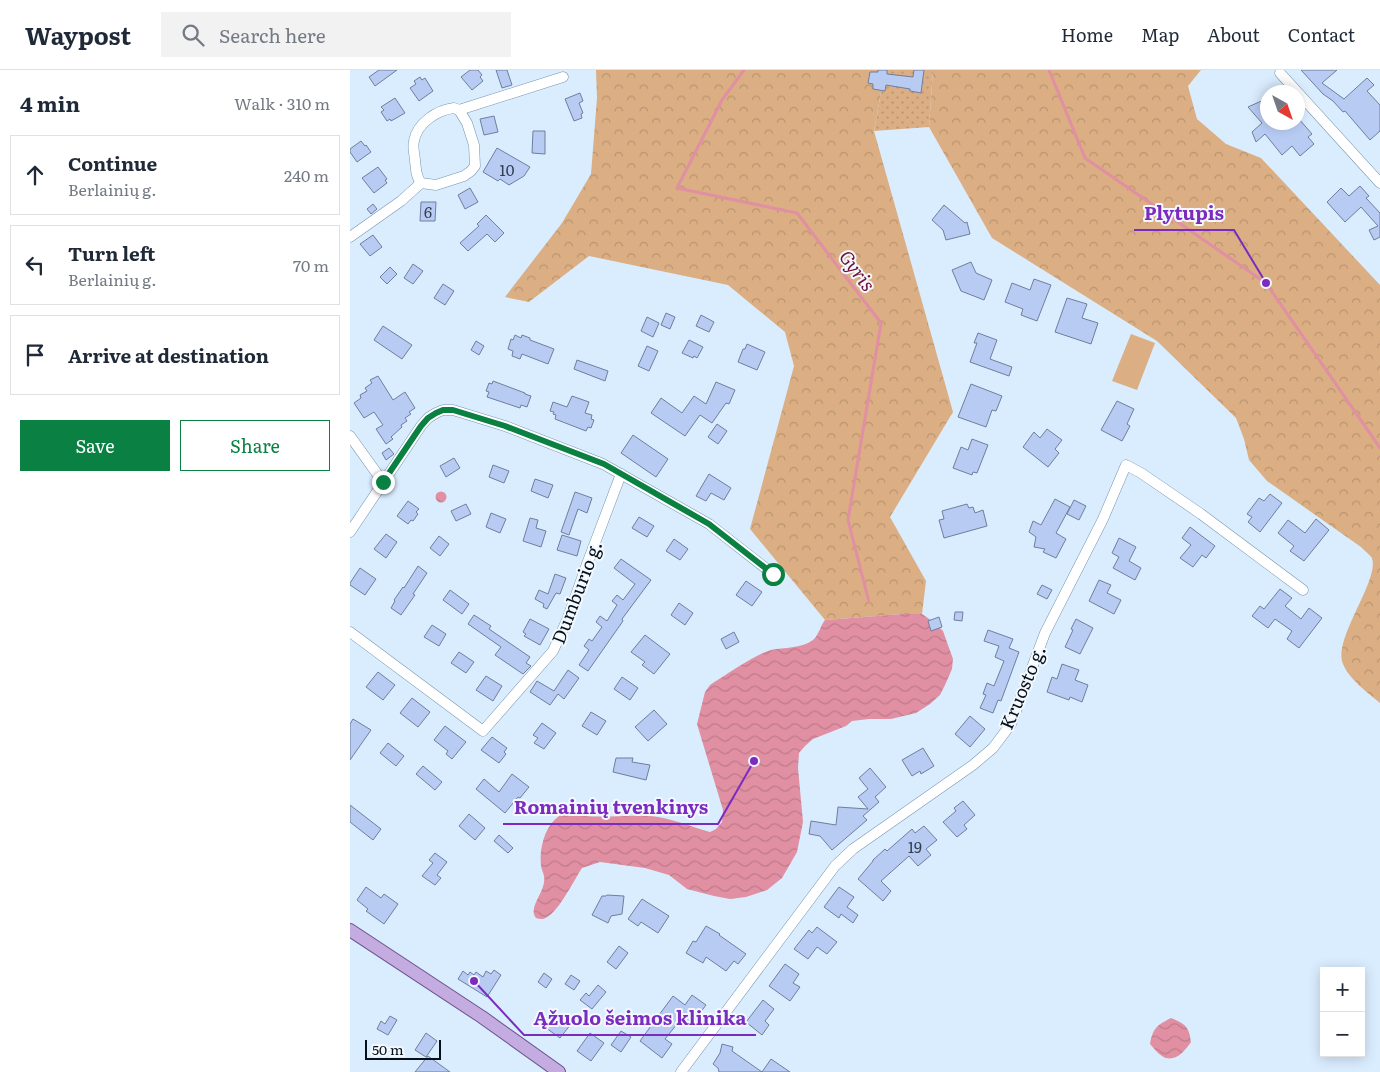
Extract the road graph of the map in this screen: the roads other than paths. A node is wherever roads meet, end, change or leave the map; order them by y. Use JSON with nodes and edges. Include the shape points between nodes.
{"nodes":[{"id":1,"x":1280,"y":73,"type":"dead end"},
{"id":2,"x":563,"y":77,"type":"dead end"},
{"id":3,"x":459,"y":110,"type":"junction"},
{"id":4,"x":422,"y":183,"type":"junction"},
{"id":5,"x":1380,"y":183,"type":"edge"},
{"id":6,"x":350,"y":237,"type":"edge"},
{"id":7,"x":350,"y":436,"type":"edge"},
{"id":8,"x":621,"y":474,"type":"junction"},
{"id":9,"x":383,"y":482,"type":"junction"},
{"id":10,"x":350,"y":532,"type":"edge"},
{"id":11,"x":773,"y":574,"type":"dead end"},
{"id":12,"x":1303,"y":590,"type":"dead end"},
{"id":13,"x":350,"y":632,"type":"edge"},
{"id":14,"x":350,"y":930,"type":"edge"},
{"id":15,"x":559,"y":1072,"type":"edge"},
{"id":16,"x":681,"y":1072,"type":"edge"}],
"edges":[{"from":1,"to":5,"type":"street"},
{"from":2,"to":3,"type":"street"},
{"from":3,"to":4,"type":"street","via":[[446,109],[425,121],[417,132],[413,143],[417,175]]},
{"from":3,"to":4,"type":"street","via":[[474,145],[475,166],[464,176],[436,185]]},
{"from":4,"to":6,"type":"street"},
{"from":7,"to":9,"type":"street"},
{"from":8,"to":9,"type":"street","via":[[604,464],[505,426],[443,410],[421,426]]},
{"from":8,"to":11,"type":"street","via":[[709,524]]},
{"from":8,"to":13,"type":"street","name":"Dumburio g.","via":[[553,651],[483,731]]},
{"from":9,"to":10,"type":"street"},
{"from":12,"to":16,"type":"street","name":"Kruosto g.","via":[[1201,514],[1126,465],[1103,520],[1045,633],[1011,724],[993,748],[973,765],[853,848],[835,866]]},
{"from":14,"to":15,"type":"main road"}]}
